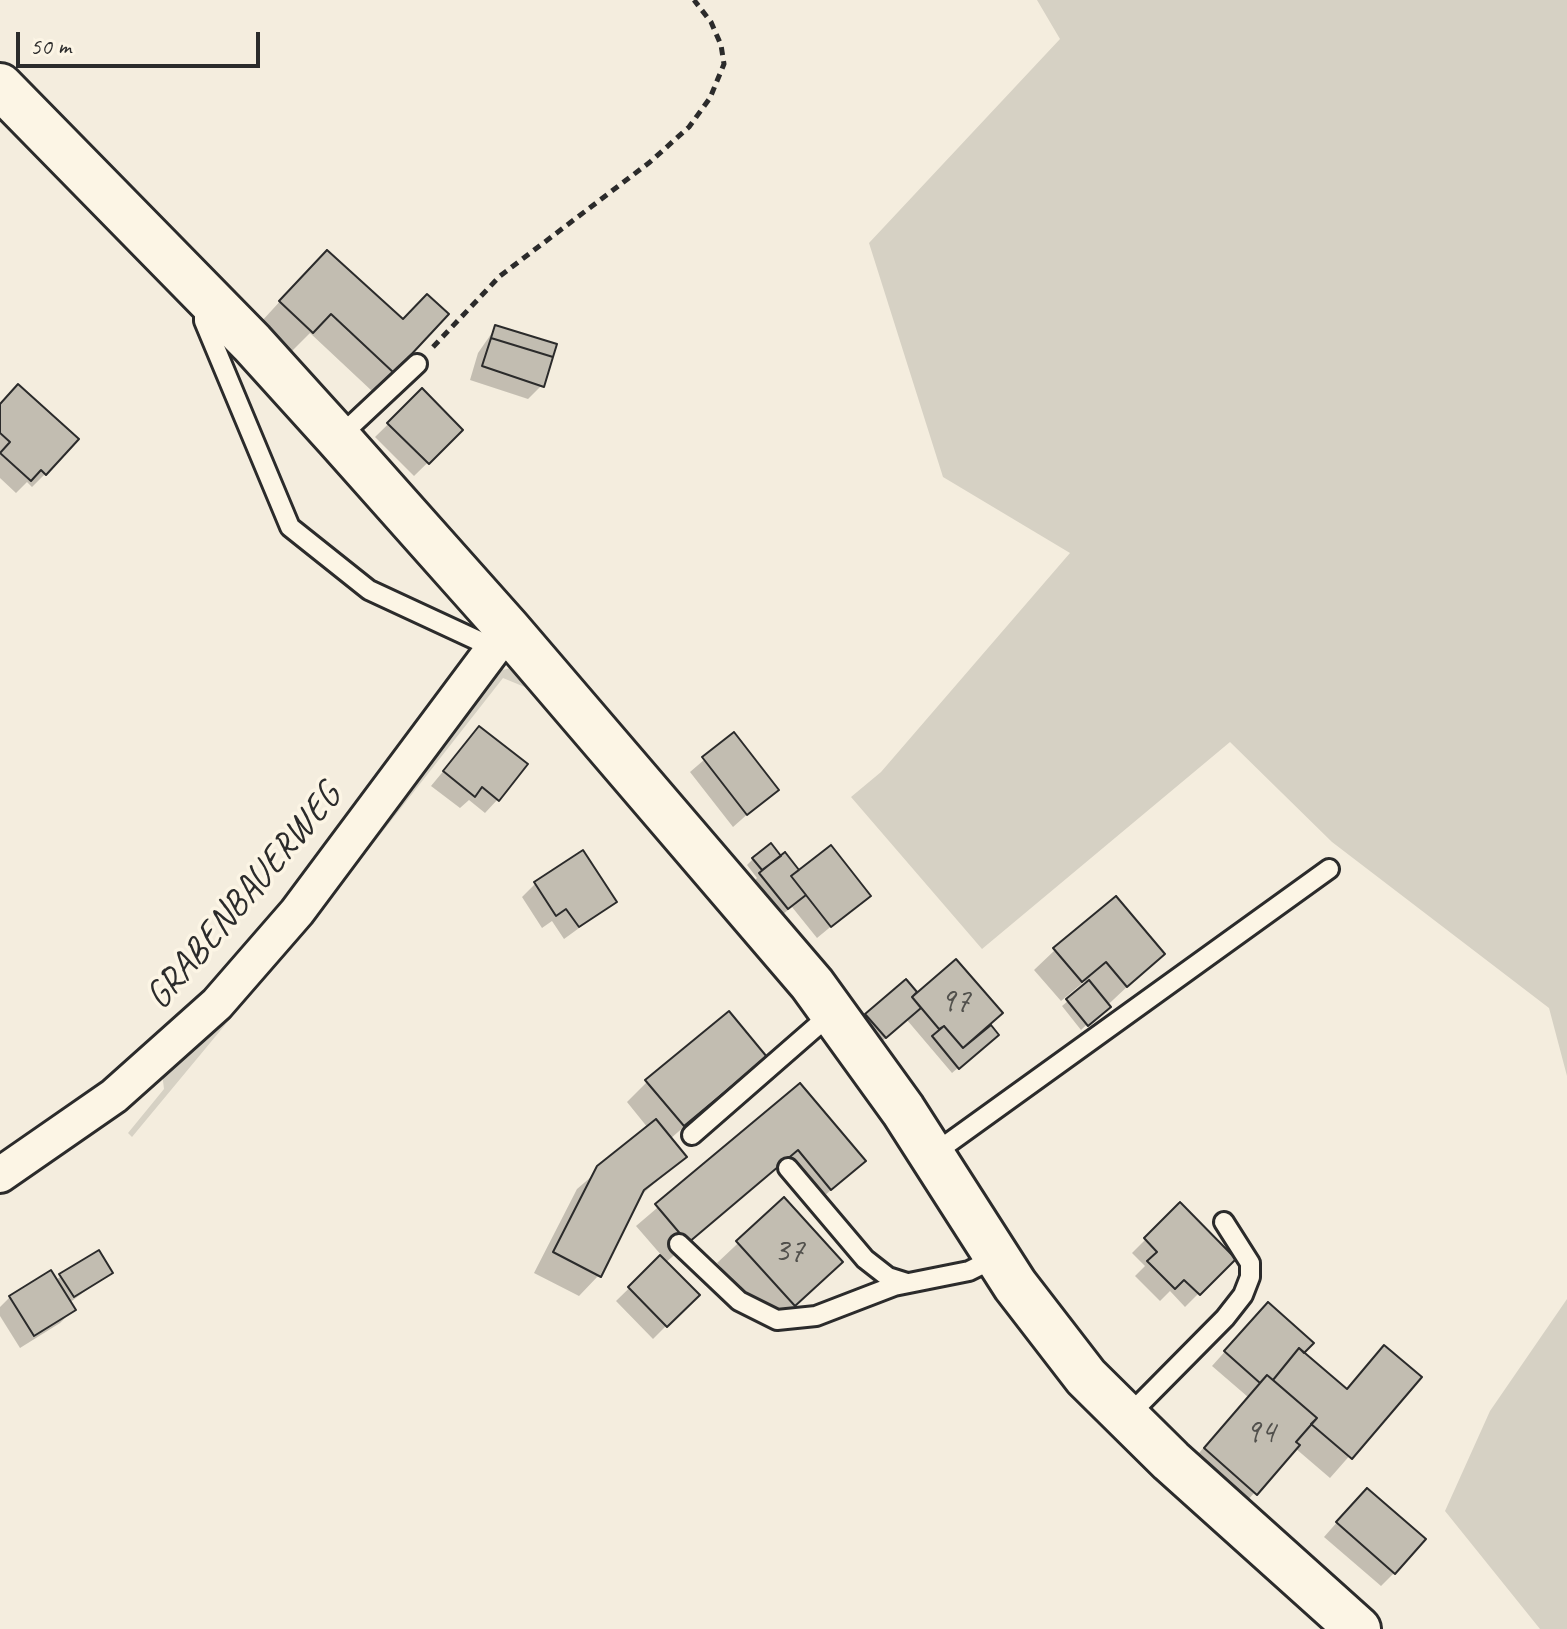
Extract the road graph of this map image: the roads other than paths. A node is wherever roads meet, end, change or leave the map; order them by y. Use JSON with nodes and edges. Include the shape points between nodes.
{"nodes":[{"id":1,"x":0,"y":86,"type":"edge"},
{"id":2,"x":207,"y":297,"type":"junction"},
{"id":3,"x":417,"y":364,"type":"road end"},
{"id":4,"x":338,"y":438,"type":"junction"},
{"id":5,"x":501,"y":638,"type":"junction"},
{"id":6,"x":1329,"y":869,"type":"dead end"},
{"id":7,"x":833,"y":1012,"type":"junction"},
{"id":8,"x":692,"y":1135,"type":"dead end"},
{"id":9,"x":932,"y":1155,"type":"junction"},
{"id":10,"x":788,"y":1168,"type":"dead end"},
{"id":11,"x":0,"y":1175,"type":"edge"},
{"id":12,"x":1224,"y":1222,"type":"dead end"},
{"id":13,"x":679,"y":1244,"type":"dead end"},
{"id":14,"x":997,"y":1257,"type":"junction"},
{"id":15,"x":907,"y":1283,"type":"junction"},
{"id":16,"x":1126,"y":1418,"type":"junction"},
{"id":17,"x":1358,"y":1629,"type":"edge"}],
"edges":[{"from":1,"to":2,"type":"street"},
{"from":2,"to":4,"type":"street"},
{"from":2,"to":5,"type":"lane","via":[[204,321],[290,527],[369,590]]},
{"from":3,"to":4,"type":"lane"},
{"from":4,"to":5,"type":"street"},
{"from":5,"to":7,"type":"street"},
{"from":5,"to":11,"type":"street","name":"GRABENBAUERWEG","via":[[297,912],[217,1004],[114,1096]]},
{"from":6,"to":9,"type":"lane"},
{"from":7,"to":8,"type":"lane"},
{"from":7,"to":9,"type":"street"},
{"from":9,"to":14,"type":"street"},
{"from":10,"to":15,"type":"lane","via":[[865,1259]]},
{"from":12,"to":16,"type":"lane","via":[[1250,1263],[1243,1295]]},
{"from":13,"to":15,"type":"lane","via":[[739,1301],[777,1320],[816,1316]]},
{"from":14,"to":15,"type":"lane","via":[[969,1271]]},
{"from":14,"to":16,"type":"street","via":[[1054,1338]]},
{"from":16,"to":17,"type":"street"}]}
